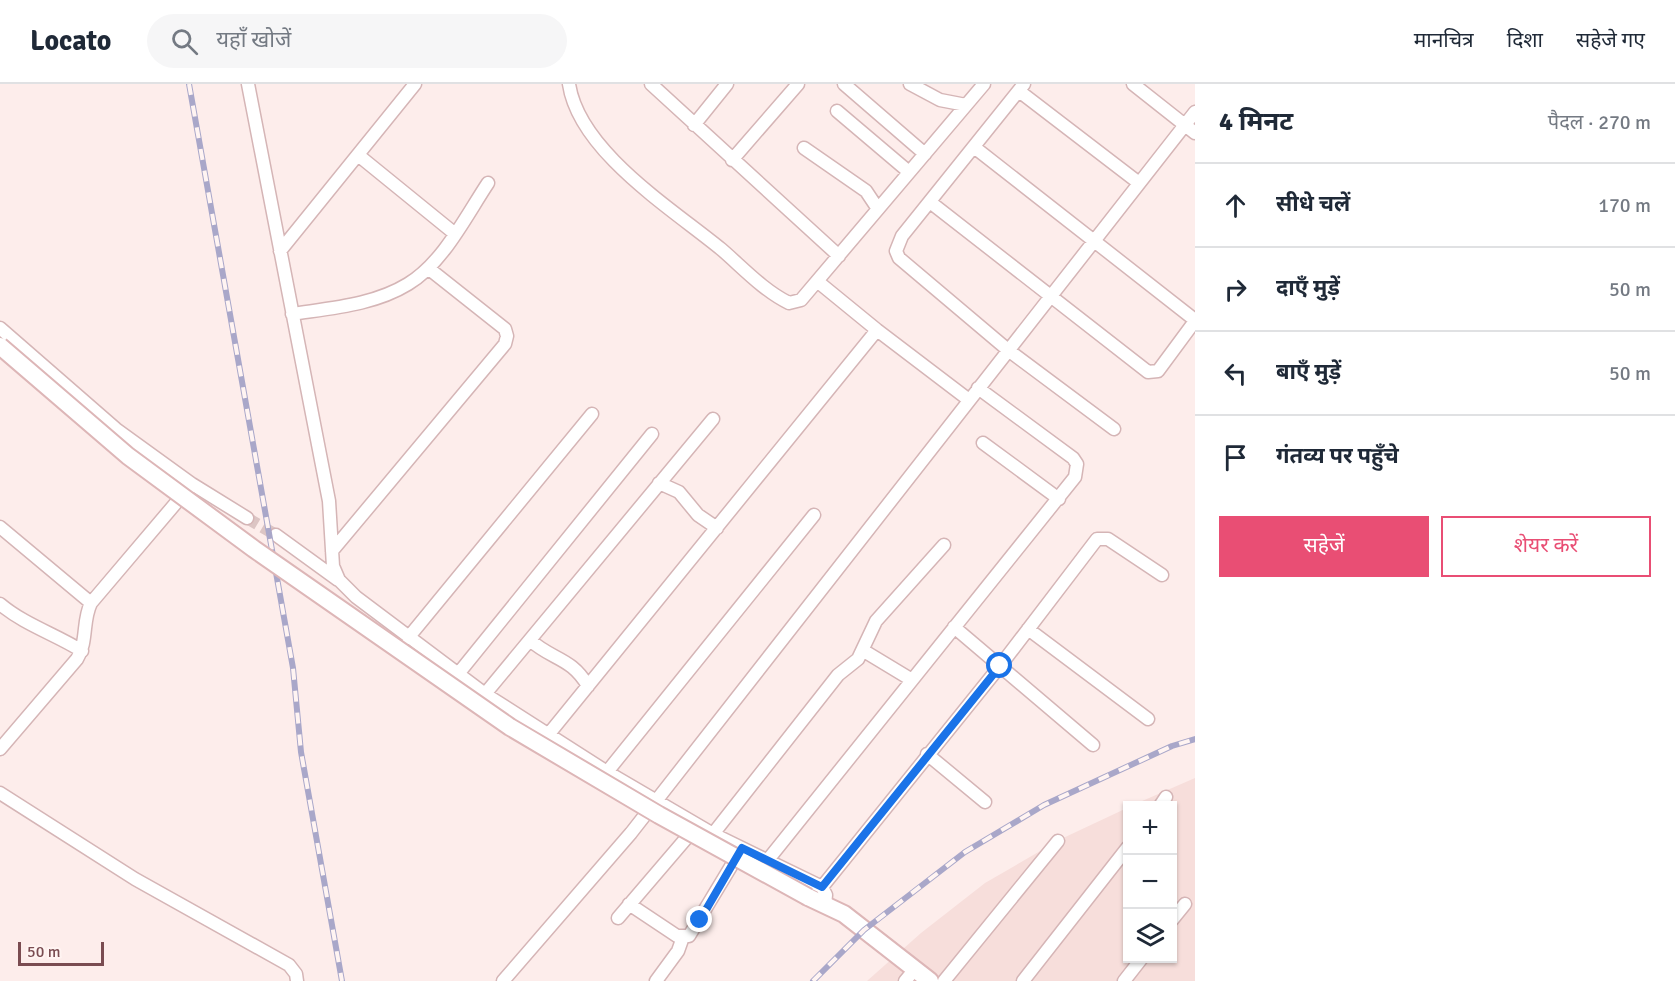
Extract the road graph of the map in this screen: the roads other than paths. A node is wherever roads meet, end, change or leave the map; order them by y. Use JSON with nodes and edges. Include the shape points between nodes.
{"nodes":[{"id":1,"x":248,"y":84,"type":"edge"},
{"id":2,"x":415,"y":84,"type":"edge"},
{"id":3,"x":569,"y":84,"type":"edge"},
{"id":4,"x":728,"y":84,"type":"edge"},
{"id":5,"x":798,"y":84,"type":"edge"},
{"id":6,"x":844,"y":84,"type":"edge"},
{"id":7,"x":910,"y":84,"type":"edge"},
{"id":8,"x":984,"y":84,"type":"edge"},
{"id":9,"x":1133,"y":84,"type":"edge"},
{"id":10,"x":655,"y":85,"type":"edge"},
{"id":11,"x":1021,"y":87,"type":"edge"},
{"id":12,"x":966,"y":105,"type":"junction"},
{"id":13,"x":837,"y":111,"type":"dead end"},
{"id":14,"x":1195,"y":112,"type":"edge"},
{"id":15,"x":694,"y":125,"type":"junction"},
{"id":16,"x":1185,"y":125,"type":"junction"},
{"id":17,"x":1195,"y":133,"type":"edge"},
{"id":18,"x":974,"y":147,"type":"junction"},
{"id":19,"x":804,"y":148,"type":"dead end"},
{"id":20,"x":925,"y":154,"type":"junction"},
{"id":21,"x":358,"y":155,"type":"junction"},
{"id":22,"x":732,"y":160,"type":"junction"},
{"id":23,"x":909,"y":172,"type":"junction"},
{"id":24,"x":488,"y":183,"type":"dead end"},
{"id":25,"x":1139,"y":183,"type":"junction"},
{"id":26,"x":930,"y":202,"type":"junction"},
{"id":27,"x":879,"y":209,"type":"junction"},
{"id":28,"x":454,"y":233,"type":"junction"},
{"id":29,"x":1094,"y":240,"type":"junction"},
{"id":30,"x":280,"y":251,"type":"junction"},
{"id":31,"x":839,"y":256,"type":"junction"},
{"id":32,"x":428,"y":268,"type":"junction"},
{"id":33,"x":818,"y":281,"type":"junction"},
{"id":34,"x":1052,"y":294,"type":"junction"},
{"id":35,"x":292,"y":314,"type":"junction"},
{"id":36,"x":1195,"y":321,"type":"edge"},
{"id":37,"x":0,"y":328,"type":"edge"},
{"id":38,"x":877,"y":330,"type":"junction"},
{"id":39,"x":0,"y":346,"type":"edge"},
{"id":40,"x":1008,"y":350,"type":"junction"},
{"id":41,"x":978,"y":388,"type":"junction"},
{"id":42,"x":969,"y":400,"type":"junction"},
{"id":43,"x":592,"y":414,"type":"dead end"},
{"id":44,"x":713,"y":419,"type":"dead end"},
{"id":45,"x":1114,"y":429,"type":"dead end"},
{"id":46,"x":652,"y":434,"type":"dead end"},
{"id":47,"x":983,"y":443,"type":"dead end"},
{"id":48,"x":659,"y":483,"type":"junction"},
{"id":49,"x":192,"y":484,"type":"junction"},
{"id":50,"x":1059,"y":499,"type":"junction"},
{"id":51,"x":814,"y":515,"type":"dead end"},
{"id":52,"x":247,"y":518,"type":"tunnel mouth"},
{"id":53,"x":0,"y":527,"type":"edge"},
{"id":54,"x":717,"y":528,"type":"junction"},
{"id":55,"x":276,"y":535,"type":"tunnel mouth"},
{"id":56,"x":944,"y":545,"type":"dead end"},
{"id":57,"x":332,"y":551,"type":"junction"},
{"id":58,"x":1162,"y":575,"type":"dead end"},
{"id":59,"x":339,"y":580,"type":"junction"},
{"id":60,"x":91,"y":603,"type":"junction"},
{"id":61,"x":0,"y":604,"type":"edge"},
{"id":62,"x":954,"y":627,"type":"junction"},
{"id":63,"x":1028,"y":629,"type":"junction"},
{"id":64,"x":408,"y":638,"type":"junction"},
{"id":65,"x":530,"y":640,"type":"junction"},
{"id":66,"x":82,"y":651,"type":"junction"},
{"id":67,"x":864,"y":651,"type":"junction"},
{"id":68,"x":1000,"y":666,"type":"junction"},
{"id":69,"x":458,"y":674,"type":"junction"},
{"id":70,"x":912,"y":680,"type":"junction"},
{"id":71,"x":588,"y":686,"type":"junction"},
{"id":72,"x":485,"y":694,"type":"junction"},
{"id":73,"x":1148,"y":719,"type":"dead end"},
{"id":74,"x":548,"y":735,"type":"junction"},
{"id":75,"x":1094,"y":745,"type":"dead end"},
{"id":76,"x":0,"y":749,"type":"edge"},
{"id":77,"x":927,"y":754,"type":"junction"},
{"id":78,"x":607,"y":771,"type":"junction"},
{"id":79,"x":2,"y":799,"type":"edge"},
{"id":80,"x":655,"y":801,"type":"junction"},
{"id":81,"x":985,"y":802,"type":"dead end"},
{"id":82,"x":698,"y":825,"type":"junction"},
{"id":83,"x":714,"y":834,"type":"junction"},
{"id":84,"x":1058,"y":841,"type":"dead end"},
{"id":85,"x":742,"y":848,"type":"junction"},
{"id":86,"x":1123,"y":853,"type":"edge"},
{"id":87,"x":767,"y":861,"type":"junction"},
{"id":88,"x":815,"y":892,"type":"junction"},
{"id":89,"x":629,"y":904,"type":"junction"},
{"id":90,"x":1185,"y":904,"type":"dead end"},
{"id":91,"x":1177,"y":915,"type":"edge"},
{"id":92,"x":618,"y":918,"type":"dead end"},
{"id":93,"x":683,"y":937,"type":"junction"},
{"id":94,"x":1138,"y":963,"type":"edge"},
{"id":95,"x":910,"y":975,"type":"edge"},
{"id":96,"x":297,"y":981,"type":"edge"},
{"id":97,"x":503,"y":981,"type":"edge"},
{"id":98,"x":656,"y":981,"type":"edge"},
{"id":99,"x":930,"y":981,"type":"edge"},
{"id":100,"x":944,"y":981,"type":"edge"},
{"id":101,"x":1023,"y":981,"type":"edge"},
{"id":102,"x":1124,"y":981,"type":"edge"}],
"edges":[{"from":1,"to":30,"type":"street"},
{"from":2,"to":21,"type":"street"},
{"from":3,"to":33,"type":"street","via":[[576,111],[598,142],[629,174],[783,300],[796,303]]},
{"from":4,"to":15,"type":"street"},
{"from":5,"to":22,"type":"street"},
{"from":6,"to":20,"type":"street"},
{"from":7,"to":12,"type":"street","via":[[940,100]]},
{"from":8,"to":12,"type":"street"},
{"from":9,"to":16,"type":"street"},
{"from":10,"to":15,"type":"street"},
{"from":11,"to":18,"type":"street"},
{"from":11,"to":25,"type":"street"},
{"from":12,"to":20,"type":"street"},
{"from":13,"to":23,"type":"street"},
{"from":14,"to":16,"type":"street"},
{"from":15,"to":22,"type":"street"},
{"from":16,"to":17,"type":"street"},
{"from":16,"to":25,"type":"street"},
{"from":18,"to":26,"type":"street"},
{"from":18,"to":29,"type":"street"},
{"from":19,"to":27,"type":"street","via":[[866,191]]},
{"from":20,"to":23,"type":"street"},
{"from":21,"to":28,"type":"street"},
{"from":21,"to":30,"type":"street"},
{"from":22,"to":31,"type":"street"},
{"from":23,"to":27,"type":"street"},
{"from":24,"to":28,"type":"street"},
{"from":25,"to":29,"type":"street"},
{"from":26,"to":34,"type":"street"},
{"from":26,"to":40,"type":"street","via":[[897,243],[899,258]]},
{"from":27,"to":31,"type":"street"},
{"from":28,"to":32,"type":"street"},
{"from":29,"to":34,"type":"street"},
{"from":29,"to":36,"type":"street"},
{"from":30,"to":35,"type":"street"},
{"from":31,"to":33,"type":"street"},
{"from":32,"to":35,"type":"street","via":[[409,284],[382,297]]},
{"from":32,"to":57,"type":"street","via":[[505,329],[505,344]]},
{"from":33,"to":38,"type":"street"},
{"from":34,"to":36,"type":"street","via":[[1148,372],[1158,371]]},
{"from":34,"to":40,"type":"street"},
{"from":35,"to":57,"type":"street","via":[[329,501]]},
{"from":37,"to":49,"type":"street","via":[[91,409]]},
{"from":38,"to":42,"type":"street"},
{"from":38,"to":54,"type":"street"},
{"from":39,"to":88,"type":"main road","bridge":true,"via":[[128,456],[510,727],[659,815]]},
{"from":40,"to":41,"type":"street"},
{"from":40,"to":45,"type":"street"},
{"from":41,"to":42,"type":"street"},
{"from":41,"to":50,"type":"street","via":[[1073,458],[1077,464],[1075,477]]},
{"from":42,"to":80,"type":"street"},
{"from":43,"to":64,"type":"street"},
{"from":44,"to":48,"type":"street"},
{"from":46,"to":69,"type":"street"},
{"from":47,"to":50,"type":"street"},
{"from":48,"to":54,"type":"street","via":[[679,492],[698,515]]},
{"from":48,"to":65,"type":"street"},
{"from":49,"to":52,"type":"street"},
{"from":49,"to":60,"type":"street"},
{"from":50,"to":62,"type":"street"},
{"from":51,"to":78,"type":"street"},
{"from":53,"to":60,"type":"street"},
{"from":54,"to":71,"type":"street"},
{"from":55,"to":59,"type":"street"},
{"from":56,"to":67,"type":"street","via":[[876,621]]},
{"from":57,"to":59,"type":"street"},
{"from":58,"to":63,"type":"street","via":[[1100,537]]},
{"from":59,"to":64,"type":"street"},
{"from":60,"to":66,"type":"street","via":[[84,622]]},
{"from":61,"to":66,"type":"street","via":[[28,624]]},
{"from":62,"to":68,"type":"street"},
{"from":62,"to":70,"type":"street"},
{"from":63,"to":68,"type":"street"},
{"from":63,"to":73,"type":"street"},
{"from":64,"to":69,"type":"street"},
{"from":65,"to":71,"type":"street","via":[[576,668]]},
{"from":65,"to":72,"type":"street"},
{"from":66,"to":76,"type":"street"},
{"from":67,"to":70,"type":"street"},
{"from":67,"to":83,"type":"street","via":[[838,675]]},
{"from":68,"to":75,"type":"street"},
{"from":68,"to":77,"type":"street"},
{"from":69,"to":72,"type":"street"},
{"from":70,"to":87,"type":"street"},
{"from":71,"to":74,"type":"street"},
{"from":72,"to":74,"type":"street"},
{"from":74,"to":78,"type":"street"},
{"from":77,"to":81,"type":"street"},
{"from":77,"to":88,"type":"street"},
{"from":78,"to":80,"type":"street"},
{"from":79,"to":96,"type":"street","via":[[289,965]]},
{"from":80,"to":82,"type":"street"},
{"from":80,"to":97,"type":"street"},
{"from":82,"to":83,"type":"street"},
{"from":82,"to":89,"type":"street"},
{"from":83,"to":85,"type":"street"},
{"from":84,"to":100,"type":"street"},
{"from":85,"to":87,"type":"street"},
{"from":85,"to":93,"type":"street","via":[[694,930]]},
{"from":86,"to":101,"type":"street"},
{"from":87,"to":88,"type":"street"},
{"from":88,"to":95,"type":"main road","via":[[825,905],[843,914]]},
{"from":89,"to":92,"type":"street"},
{"from":89,"to":93,"type":"street"},
{"from":90,"to":91,"type":"street"},
{"from":93,"to":98,"type":"street","via":[[678,951]]},
{"from":94,"to":102,"type":"street"},
{"from":95,"to":99,"type":"main road"}]}
